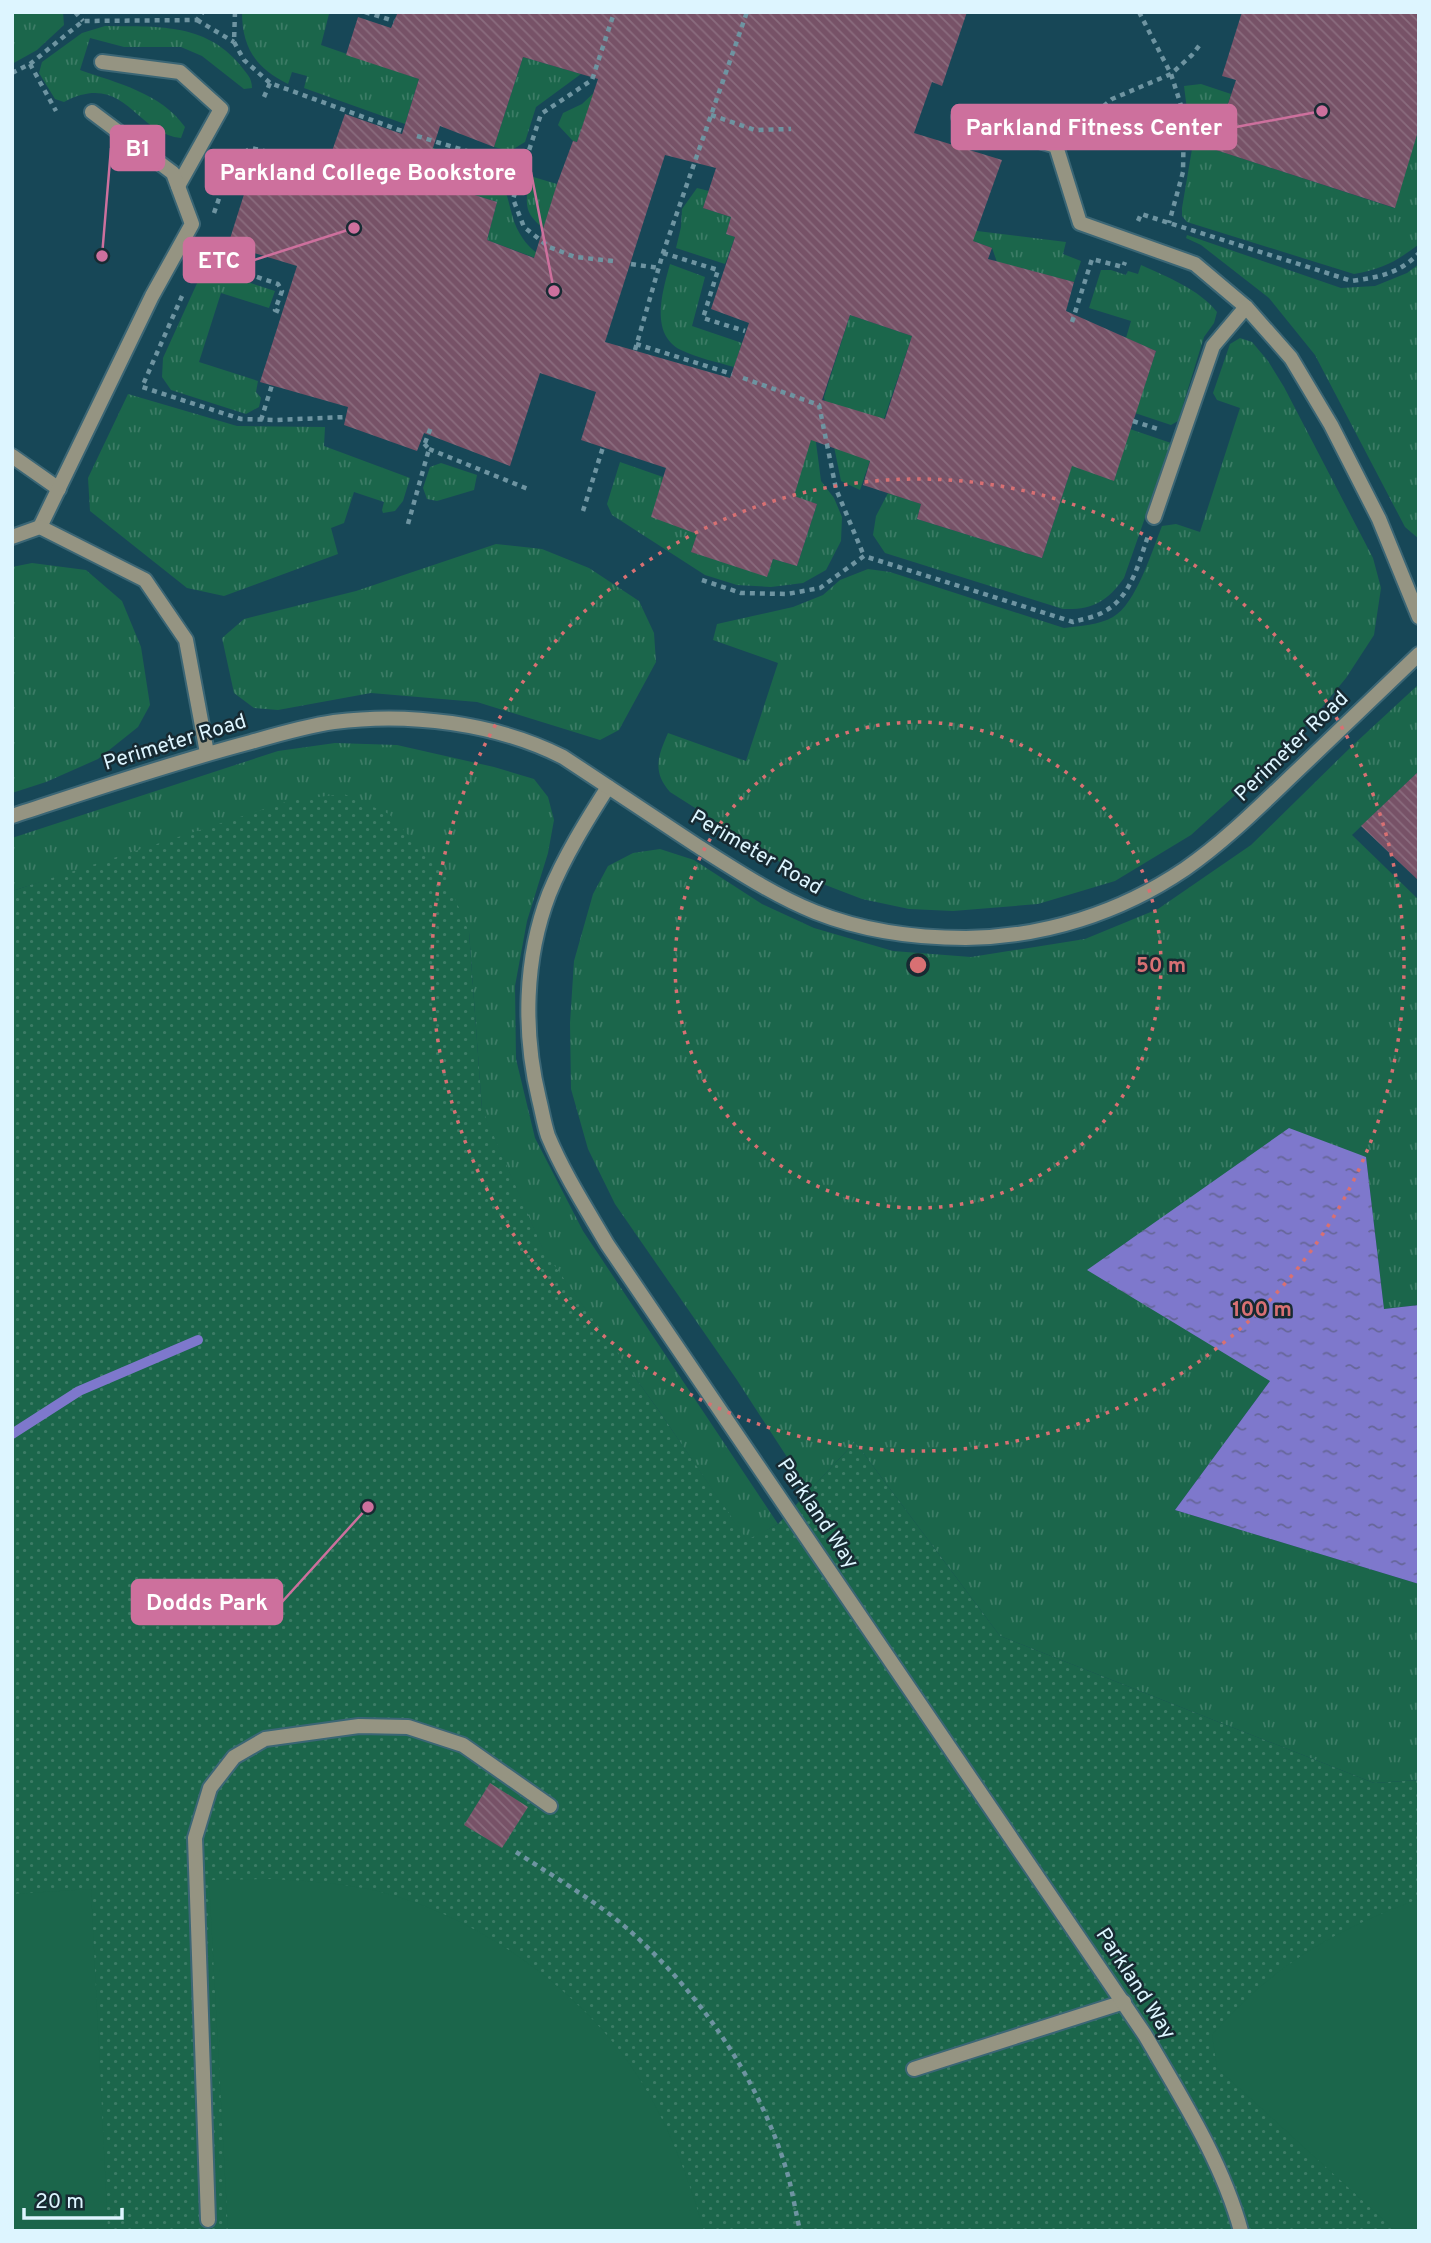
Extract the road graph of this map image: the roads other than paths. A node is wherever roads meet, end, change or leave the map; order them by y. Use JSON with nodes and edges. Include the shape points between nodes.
{"nodes":[{"id":1,"x":102,"y":62,"type":"dead end"},
{"id":2,"x":92,"y":112,"type":"dead end"},
{"id":3,"x":959,"y":117,"type":"dead end"},
{"id":4,"x":178,"y":186,"type":"junction"},
{"id":5,"x":1246,"y":307,"type":"junction"},
{"id":6,"x":12,"y":456,"type":"edge"},
{"id":7,"x":59,"y":489,"type":"junction"},
{"id":8,"x":1154,"y":517,"type":"road end"},
{"id":9,"x":40,"y":527,"type":"junction"},
{"id":10,"x":12,"y":537,"type":"edge"},
{"id":11,"x":1419,"y":617,"type":"edge"},
{"id":12,"x":1419,"y":654,"type":"edge"},
{"id":13,"x":206,"y":753,"type":"junction"},
{"id":14,"x":608,"y":787,"type":"junction"},
{"id":15,"x":12,"y":816,"type":"edge"},
{"id":16,"x":550,"y":1805,"type":"dead end"},
{"id":17,"x":1124,"y":2002,"type":"junction"},
{"id":18,"x":914,"y":2069,"type":"dead end"},
{"id":19,"x":208,"y":2220,"type":"dead end"},
{"id":20,"x":1241,"y":2231,"type":"edge"}],
"edges":[{"from":1,"to":4,"type":"street","via":[[180,72],[221,109]]},
{"from":2,"to":4,"type":"street","via":[[173,173]]},
{"from":3,"to":5,"type":"street","via":[[1056,146],[1080,223],[1195,264]]},
{"from":4,"to":7,"type":"street","via":[[192,224]]},
{"from":5,"to":8,"type":"street","via":[[1213,346]]},
{"from":5,"to":11,"type":"street","via":[[1291,358],[1331,425],[1379,519]]},
{"from":6,"to":7,"type":"street"},
{"from":7,"to":9,"type":"street"},
{"from":9,"to":10,"type":"street"},
{"from":9,"to":13,"type":"street","via":[[145,580],[186,640]]},
{"from":12,"to":14,"type":"street","name":"Perimeter Road","via":[[1242,823],[1186,869],[1096,915],[1046,930],[936,938],[843,923],[783,898]]},
{"from":13,"to":14,"type":"street","name":"Perimeter Road","via":[[335,722],[390,719],[444,723],[506,734],[540,746]]},
{"from":13,"to":15,"type":"street","name":"Perimeter Road"},
{"from":14,"to":17,"type":"street","name":"Parkland Way","via":[[549,893],[530,979],[531,1068],[547,1133],[607,1244]]},
{"from":16,"to":19,"type":"street","via":[[463,1745],[408,1727],[359,1726],[265,1739],[234,1757],[210,1788],[195,1838]]},
{"from":17,"to":18,"type":"street"},
{"from":17,"to":20,"type":"street","name":"Parkland Way","via":[[1191,2114],[1218,2168]]}]}
